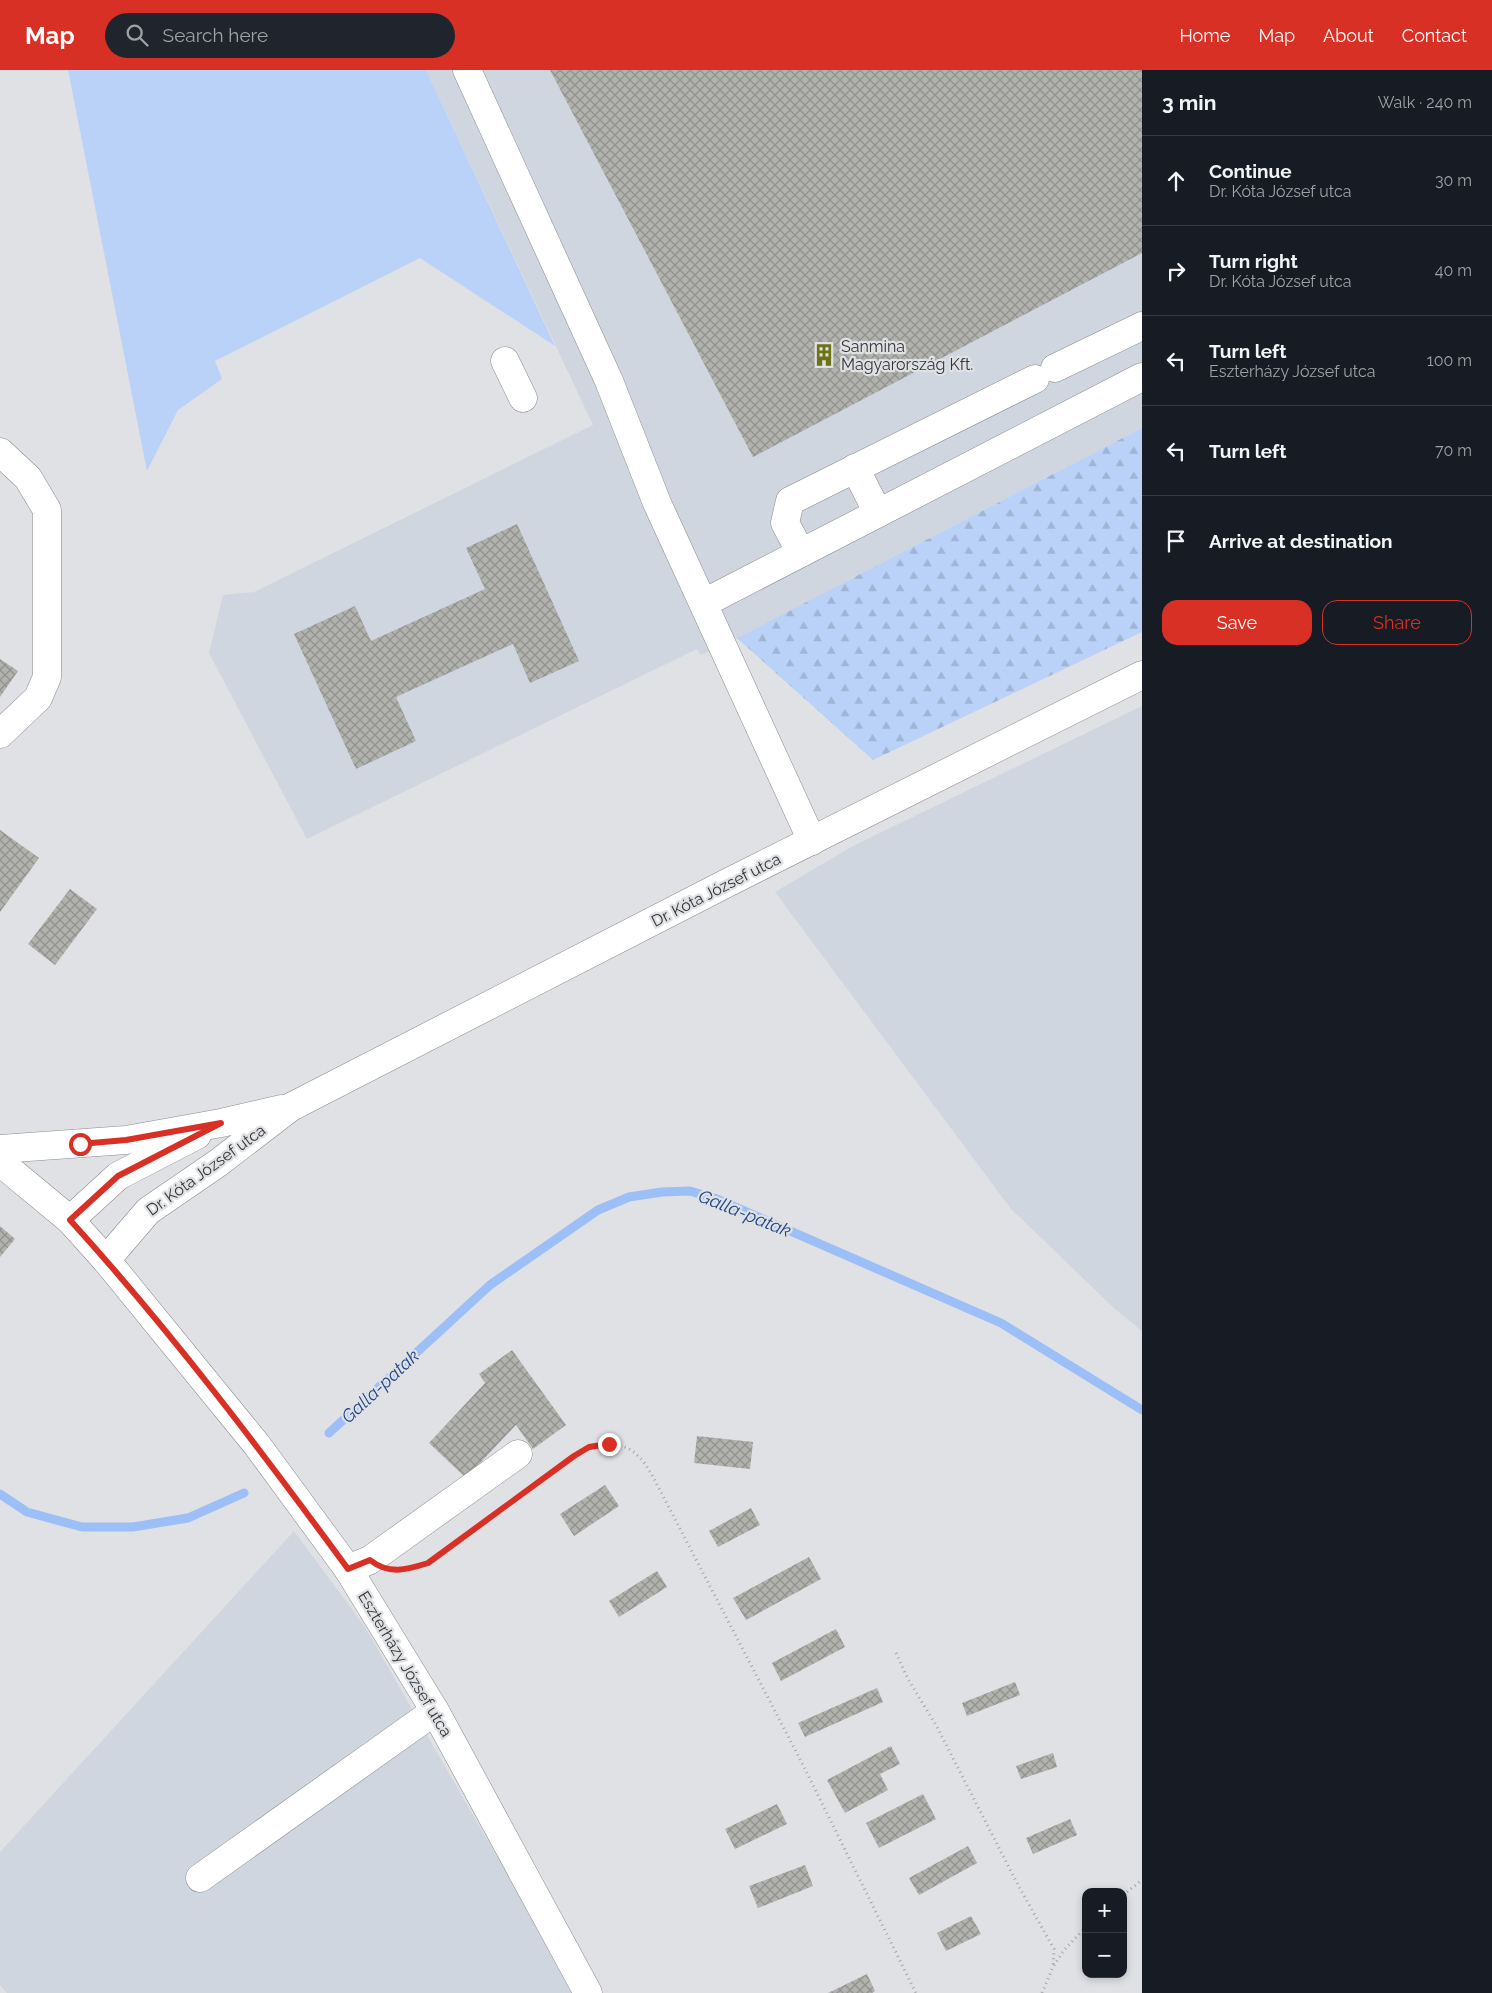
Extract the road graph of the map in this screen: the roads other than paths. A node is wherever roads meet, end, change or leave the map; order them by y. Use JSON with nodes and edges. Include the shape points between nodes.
{"nodes":[{"id":1,"x":467,"y":70,"type":"edge"},
{"id":2,"x":1142,"y":326,"type":"edge"},
{"id":3,"x":505,"y":361,"type":"dead end"},
{"id":4,"x":1142,"y":377,"type":"edge"},
{"id":5,"x":523,"y":398,"type":"dead end"},
{"id":6,"x":0,"y":452,"type":"edge"},
{"id":7,"x":855,"y":468,"type":"junction"},
{"id":8,"x":878,"y":513,"type":"junction"},
{"id":9,"x":802,"y":553,"type":"junction"},
{"id":10,"x":704,"y":604,"type":"junction"},
{"id":11,"x":1142,"y":675,"type":"edge"},
{"id":12,"x":0,"y":734,"type":"edge"},
{"id":13,"x":812,"y":841,"type":"junction"},
{"id":14,"x":291,"y":1107,"type":"junction"},
{"id":15,"x":221,"y":1123,"type":"junction"},
{"id":16,"x":0,"y":1149,"type":"edge"},
{"id":17,"x":0,"y":1162,"type":"edge"},
{"id":18,"x":70,"y":1220,"type":"junction"},
{"id":19,"x":106,"y":1260,"type":"junction"},
{"id":20,"x":518,"y":1454,"type":"dead end"},
{"id":21,"x":348,"y":1569,"type":"junction"},
{"id":22,"x":435,"y":1711,"type":"junction"},
{"id":23,"x":200,"y":1878,"type":"dead end"},
{"id":24,"x":588,"y":1993,"type":"edge"}],
"edges":[{"from":1,"to":10,"type":"street","via":[[609,381],[656,503]]},
{"from":2,"to":7,"type":"street"},
{"from":3,"to":5,"type":"street"},
{"from":4,"to":8,"type":"street"},
{"from":6,"to":12,"type":"street","via":[[28,478],[47,510],[47,676],[38,698]]},
{"from":7,"to":8,"type":"street"},
{"from":7,"to":9,"type":"street","via":[[790,501],[785,523]]},
{"from":8,"to":9,"type":"street"},
{"from":9,"to":10,"type":"street"},
{"from":10,"to":13,"type":"street"},
{"from":11,"to":13,"type":"street","name":"Dr. Kóta József utca"},
{"from":13,"to":14,"type":"street","name":"Dr. Kóta József utca"},
{"from":14,"to":15,"type":"street","name":"Dr. Kóta József utca"},
{"from":14,"to":19,"type":"street","name":"Dr. Kóta József utca","via":[[148,1211]]},
{"from":15,"to":16,"type":"street","name":"Dr. Kóta József utca","via":[[126,1140]]},
{"from":15,"to":18,"type":"street","name":"Dr. Kóta József utca","via":[[118,1176]]},
{"from":17,"to":18,"type":"street","name":"Eszterházy József utca"},
{"from":18,"to":19,"type":"street","name":"Eszterházy József utca"},
{"from":19,"to":21,"type":"street","name":"Eszterházy József utca","via":[[257,1445]]},
{"from":20,"to":21,"type":"street","via":[[370,1560]]},
{"from":21,"to":22,"type":"street","name":"Eszterházy József utca"},
{"from":22,"to":23,"type":"street"},
{"from":22,"to":24,"type":"street","name":"Eszterházy József utca"}]}
